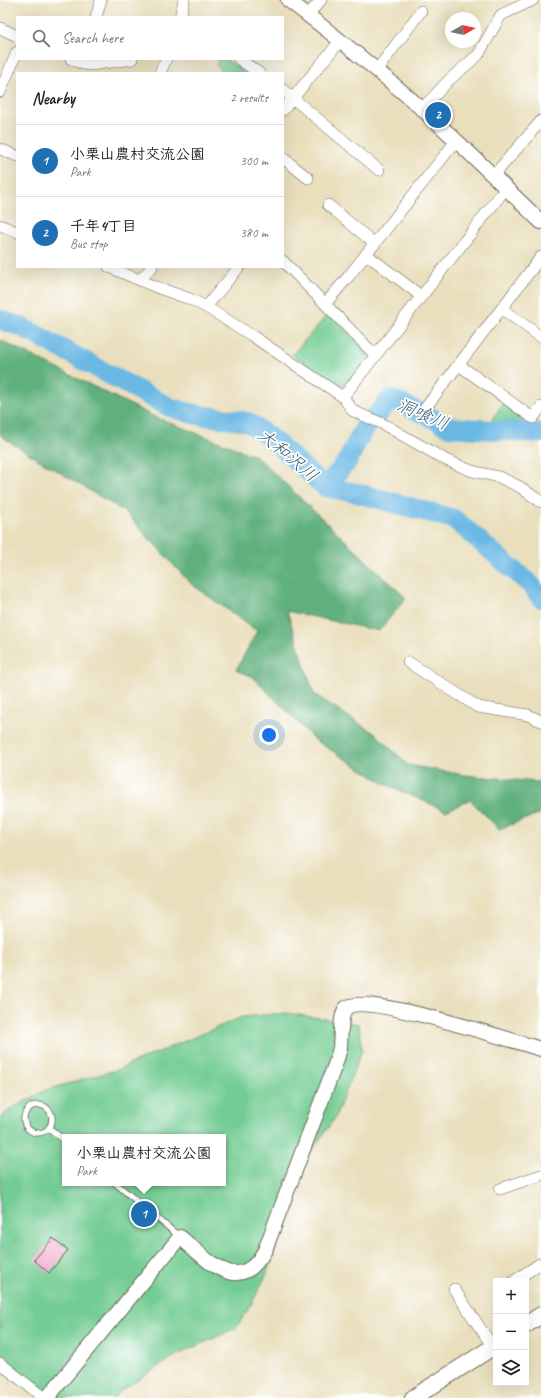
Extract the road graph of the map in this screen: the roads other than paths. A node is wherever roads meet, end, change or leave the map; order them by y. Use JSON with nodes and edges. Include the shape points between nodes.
{"nodes":[{"id":1,"x":101,"y":0,"type":"edge"},
{"id":2,"x":184,"y":0,"type":"edge"},
{"id":3,"x":288,"y":0,"type":"edge"},
{"id":4,"x":321,"y":0,"type":"edge"},
{"id":5,"x":533,"y":0,"type":"edge"},
{"id":6,"x":421,"y":11,"type":"dead end"},
{"id":7,"x":308,"y":15,"type":"junction"},
{"id":8,"x":96,"y":16,"type":"edge"},
{"id":9,"x":180,"y":16,"type":"edge"},
{"id":10,"x":0,"y":28,"type":"edge"},
{"id":11,"x":16,"y":36,"type":"edge"},
{"id":12,"x":340,"y":41,"type":"junction"},
{"id":13,"x":16,"y":54,"type":"edge"},
{"id":14,"x":73,"y":60,"type":"edge"},
{"id":15,"x":125,"y":60,"type":"edge"},
{"id":16,"x":166,"y":60,"type":"edge"},
{"id":17,"x":240,"y":60,"type":"edge"},
{"id":18,"x":82,"y":65,"type":"edge"},
{"id":19,"x":377,"y":70,"type":"junction"},
{"id":20,"x":160,"y":72,"type":"edge"},
{"id":21,"x":258,"y":72,"type":"edge"},
{"id":22,"x":284,"y":91,"type":"edge"},
{"id":23,"x":0,"y":92,"type":"edge"},
{"id":24,"x":293,"y":97,"type":"junction"},
{"id":25,"x":284,"y":109,"type":"edge"},
{"id":26,"x":422,"y":109,"type":"junction"},
{"id":27,"x":541,"y":121,"type":"edge"},
{"id":28,"x":456,"y":140,"type":"junction"},
{"id":29,"x":0,"y":149,"type":"edge"},
{"id":30,"x":16,"y":156,"type":"edge"},
{"id":31,"x":284,"y":159,"type":"edge"},
{"id":32,"x":380,"y":170,"type":"dead end"},
{"id":33,"x":493,"y":176,"type":"junction"},
{"id":34,"x":308,"y":178,"type":"dead end"},
{"id":35,"x":506,"y":188,"type":"junction"},
{"id":36,"x":328,"y":205,"type":"dead end"},
{"id":37,"x":541,"y":222,"type":"edge"},
{"id":38,"x":0,"y":225,"type":"edge"},
{"id":39,"x":16,"y":232,"type":"edge"},
{"id":40,"x":375,"y":244,"type":"junction"},
{"id":41,"x":366,"y":254,"type":"junction"},
{"id":42,"x":541,"y":257,"type":"edge"},
{"id":43,"x":284,"y":262,"type":"edge"},
{"id":44,"x":112,"y":268,"type":"edge"},
{"id":45,"x":151,"y":268,"type":"edge"},
{"id":46,"x":238,"y":268,"type":"edge"},
{"id":47,"x":141,"y":279,"type":"junction"},
{"id":48,"x":421,"y":296,"type":"junction"},
{"id":49,"x":326,"y":303,"type":"junction"},
{"id":50,"x":206,"y":307,"type":"junction"},
{"id":51,"x":502,"y":309,"type":"junction"},
{"id":52,"x":541,"y":337,"type":"edge"},
{"id":53,"x":376,"y":356,"type":"junction"},
{"id":54,"x":459,"y":365,"type":"junction"},
{"id":55,"x":343,"y":396,"type":"junction"},
{"id":56,"x":541,"y":407,"type":"edge"},
{"id":57,"x":423,"y":412,"type":"dead end"},
{"id":58,"x":541,"y":502,"type":"edge"},
{"id":59,"x":408,"y":662,"type":"dead end"},
{"id":60,"x":541,"y":720,"type":"edge"},
{"id":61,"x":541,"y":1049,"type":"edge"},
{"id":62,"x":49,"y":1128,"type":"junction"},
{"id":63,"x":62,"y":1139,"type":"edge"},
{"id":64,"x":541,"y":1175,"type":"edge"},
{"id":65,"x":119,"y":1186,"type":"edge"},
{"id":66,"x":500,"y":1189,"type":"dead end"},
{"id":67,"x":180,"y":1237,"type":"junction"},
{"id":68,"x":540,"y":1265,"type":"edge"},
{"id":69,"x":519,"y":1278,"type":"edge"},
{"id":70,"x":454,"y":1289,"type":"dead end"},
{"id":71,"x":541,"y":1315,"type":"edge"},
{"id":72,"x":529,"y":1323,"type":"edge"},
{"id":73,"x":493,"y":1345,"type":"edge"},
{"id":74,"x":493,"y":1347,"type":"edge"},
{"id":75,"x":3,"y":1369,"type":"edge"},
{"id":76,"x":44,"y":1398,"type":"edge"},
{"id":77,"x":47,"y":1398,"type":"edge"},
{"id":78,"x":413,"y":1398,"type":"edge"}],
"edges":[{"from":1,"to":8,"type":"street"},
{"from":2,"to":9,"type":"street"},
{"from":3,"to":7,"type":"street"},
{"from":4,"to":7,"type":"street"},
{"from":5,"to":26,"type":"street","via":[[501,15],[478,55],[449,80]]},
{"from":6,"to":19,"type":"street"},
{"from":7,"to":12,"type":"street"},
{"from":10,"to":11,"type":"street"},
{"from":12,"to":19,"type":"street"},
{"from":12,"to":24,"type":"street"},
{"from":13,"to":23,"type":"street"},
{"from":14,"to":18,"type":"street"},
{"from":15,"to":18,"type":"street"},
{"from":16,"to":20,"type":"street"},
{"from":17,"to":21,"type":"street"},
{"from":19,"to":26,"type":"street"},
{"from":22,"to":24,"type":"street"},
{"from":24,"to":25,"type":"street"},
{"from":24,"to":32,"type":"street"},
{"from":26,"to":28,"type":"street"},
{"from":27,"to":33,"type":"street"},
{"from":28,"to":33,"type":"street"},
{"from":28,"to":40,"type":"street"},
{"from":29,"to":30,"type":"street"},
{"from":31,"to":34,"type":"street"},
{"from":33,"to":35,"type":"street"},
{"from":35,"to":37,"type":"street"},
{"from":35,"to":48,"type":"street"},
{"from":36,"to":40,"type":"street"},
{"from":38,"to":39,"type":"street"},
{"from":40,"to":41,"type":"street"},
{"from":41,"to":48,"type":"street"},
{"from":41,"to":49,"type":"street"},
{"from":42,"to":51,"type":"street"},
{"from":43,"to":49,"type":"street"},
{"from":44,"to":47,"type":"street"},
{"from":45,"to":47,"type":"street"},
{"from":46,"to":50,"type":"street"},
{"from":47,"to":50,"type":"street"},
{"from":48,"to":53,"type":"street"},
{"from":49,"to":53,"type":"street"},
{"from":50,"to":55,"type":"street"},
{"from":51,"to":52,"type":"street"},
{"from":51,"to":54,"type":"street"},
{"from":53,"to":55,"type":"street"},
{"from":54,"to":56,"type":"street","via":[[533,418]]},
{"from":54,"to":57,"type":"street"},
{"from":55,"to":58,"type":"street","via":[[353,411],[381,423],[446,460],[499,477],[520,487]]},
{"from":59,"to":60,"type":"street","via":[[478,707],[528,715]]},
{"from":61,"to":67,"type":"street","via":[[398,1009],[355,1004],[346,1008],[342,1017],[335,1065],[259,1261],[244,1272],[222,1271]]},
{"from":62,"to":62,"type":"lane","via":[[38,1133],[28,1128],[24,1117],[29,1107],[40,1105],[50,1111],[52,1117]]},
{"from":62,"to":63,"type":"lane"},
{"from":64,"to":66,"type":"street"},
{"from":65,"to":67,"type":"lane"},
{"from":67,"to":77,"type":"street"},
{"from":68,"to":69,"type":"street"},
{"from":70,"to":73,"type":"street"},
{"from":71,"to":72,"type":"main road"},
{"from":74,"to":78,"type":"main road"},
{"from":75,"to":76,"type":"street"}]}
